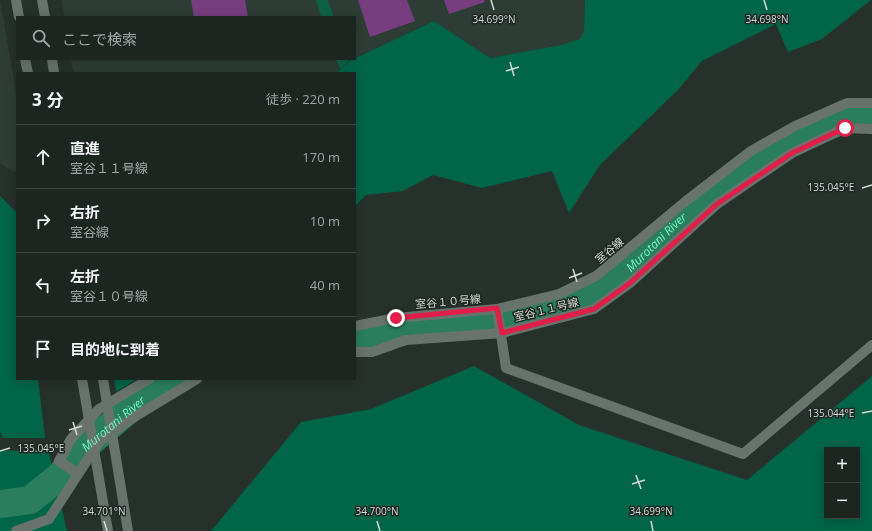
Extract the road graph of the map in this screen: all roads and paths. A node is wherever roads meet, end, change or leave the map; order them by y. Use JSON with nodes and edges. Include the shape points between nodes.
{"nodes":[{"id":1,"x":16,"y":0,"type":"edge"},
{"id":2,"x":42,"y":0,"type":"edge"},
{"id":3,"x":19,"y":16,"type":"edge"},
{"id":4,"x":45,"y":16,"type":"edge"},
{"id":5,"x":25,"y":60,"type":"edge"},
{"id":6,"x":52,"y":60,"type":"edge"},
{"id":7,"x":28,"y":72,"type":"edge"},
{"id":8,"x":54,"y":72,"type":"edge"},
{"id":9,"x":872,"y":103,"type":"edge"},
{"id":10,"x":872,"y":128,"type":"edge"},
{"id":11,"x":497,"y":308,"type":"junction"},
{"id":12,"x":356,"y":326,"type":"edge"},
{"id":13,"x":502,"y":333,"type":"junction"},
{"id":14,"x":872,"y":345,"type":"edge"},
{"id":15,"x":356,"y":352,"type":"edge"},
{"id":16,"x":82,"y":380,"type":"edge"},
{"id":17,"x":103,"y":380,"type":"edge"},
{"id":18,"x":147,"y":380,"type":"edge"},
{"id":19,"x":195,"y":380,"type":"edge"},
{"id":20,"x":78,"y":474,"type":"junction"},
{"id":21,"x":16,"y":531,"type":"edge"},
{"id":22,"x":108,"y":531,"type":"edge"},
{"id":23,"x":128,"y":531,"type":"edge"}],
"edges":[{"from":1,"to":3,"type":"street"},
{"from":2,"to":4,"type":"street"},
{"from":5,"to":7,"type":"street"},
{"from":6,"to":8,"type":"street"},
{"from":9,"to":11,"type":"street","name":"室谷線","via":[[847,102],[795,126],[751,151],[596,276],[559,294]]},
{"from":10,"to":13,"type":"street","name":"室谷１１号線","via":[[845,128],[792,153],[717,204],[630,283],[594,309]]},
{"from":11,"to":12,"type":"street","name":"室谷１０号線","via":[[396,318]]},
{"from":11,"to":13,"type":"street"},
{"from":13,"to":14,"type":"street","via":[[506,368],[743,454]]},
{"from":13,"to":15,"type":"street","via":[[406,340],[372,352]]},
{"from":16,"to":22,"type":"street"},
{"from":17,"to":23,"type":"street"},
{"from":18,"to":20,"type":"street","via":[[99,409],[70,439],[59,461]]},
{"from":19,"to":20,"type":"street","via":[[131,419],[99,442]]},
{"from":20,"to":21,"type":"street","via":[[49,519]]}]}
